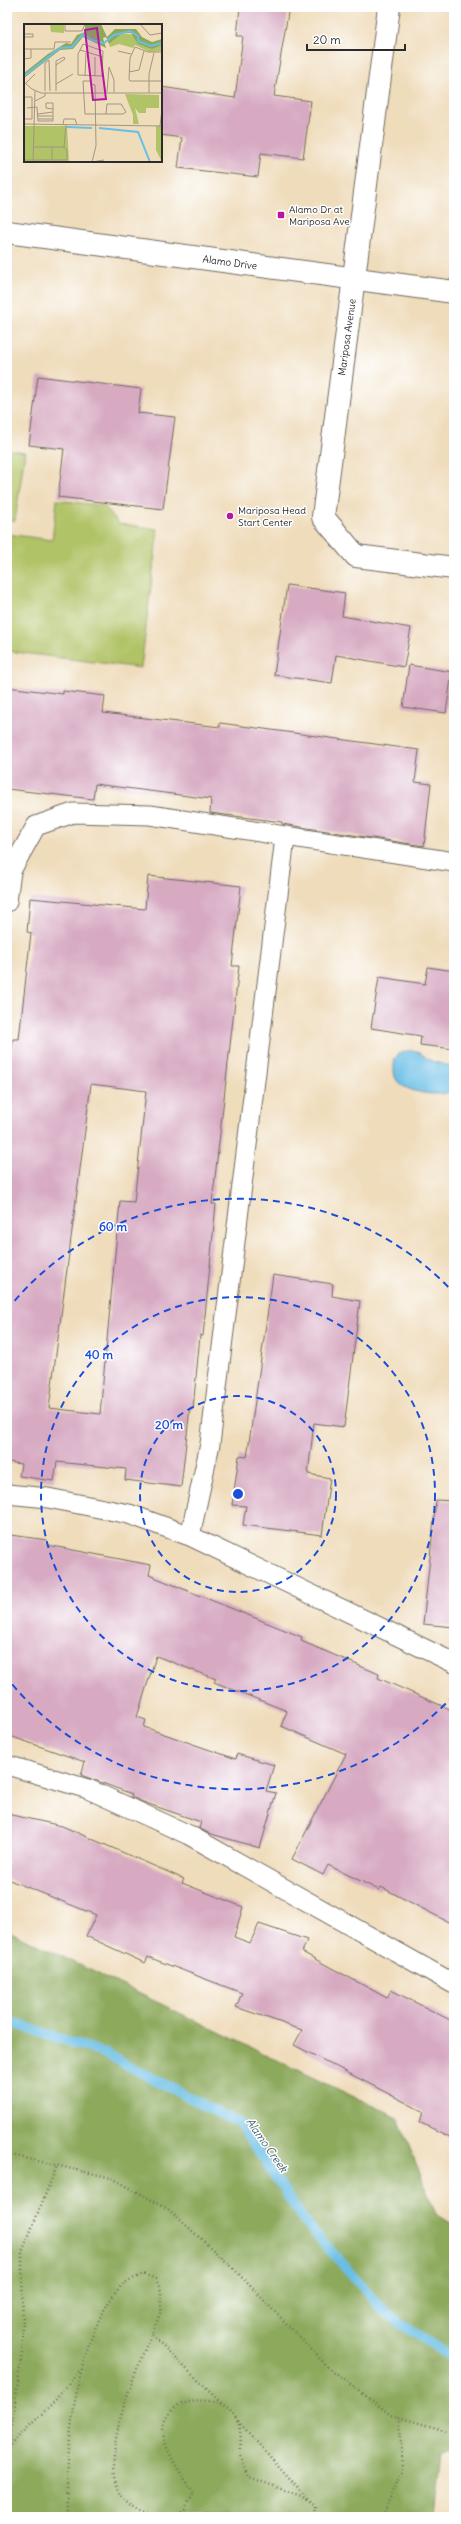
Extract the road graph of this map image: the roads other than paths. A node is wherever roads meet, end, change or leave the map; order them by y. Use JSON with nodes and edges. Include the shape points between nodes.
{"nodes":[{"id":1,"x":389,"y":7,"type":"edge"},
{"id":2,"x":7,"y":232,"type":"edge"},
{"id":3,"x":355,"y":279,"type":"junction"},
{"id":4,"x":454,"y":292,"type":"edge"},
{"id":5,"x":454,"y":568,"type":"edge"},
{"id":6,"x":285,"y":838,"type":"junction"},
{"id":7,"x":454,"y":862,"type":"edge"},
{"id":8,"x":7,"y":902,"type":"edge"},
{"id":9,"x":7,"y":1494,"type":"edge"},
{"id":10,"x":190,"y":1536,"type":"junction"},
{"id":11,"x":454,"y":1664,"type":"edge"},
{"id":12,"x":7,"y":1765,"type":"edge"},
{"id":13,"x":454,"y":1984,"type":"edge"}],
"edges":[{"from":1,"to":3,"type":"street","name":"Mariposa Avenue"},
{"from":2,"to":3,"type":"street","name":"Alamo Drive"},
{"from":3,"to":4,"type":"street","name":"Alamo Drive"},
{"from":3,"to":5,"type":"street","name":"Mariposa Avenue","via":[[323,518],[356,556]]},
{"from":6,"to":7,"type":"lane"},
{"from":6,"to":8,"type":"lane","via":[[150,816],[73,813],[36,826],[11,871]]},
{"from":6,"to":10,"type":"lane","via":[[210,1444]]},
{"from":9,"to":10,"type":"lane","via":[[48,1498],[129,1514]]},
{"from":10,"to":11,"type":"lane"},
{"from":12,"to":13,"type":"lane","via":[[88,1789],[189,1835]]}]}
